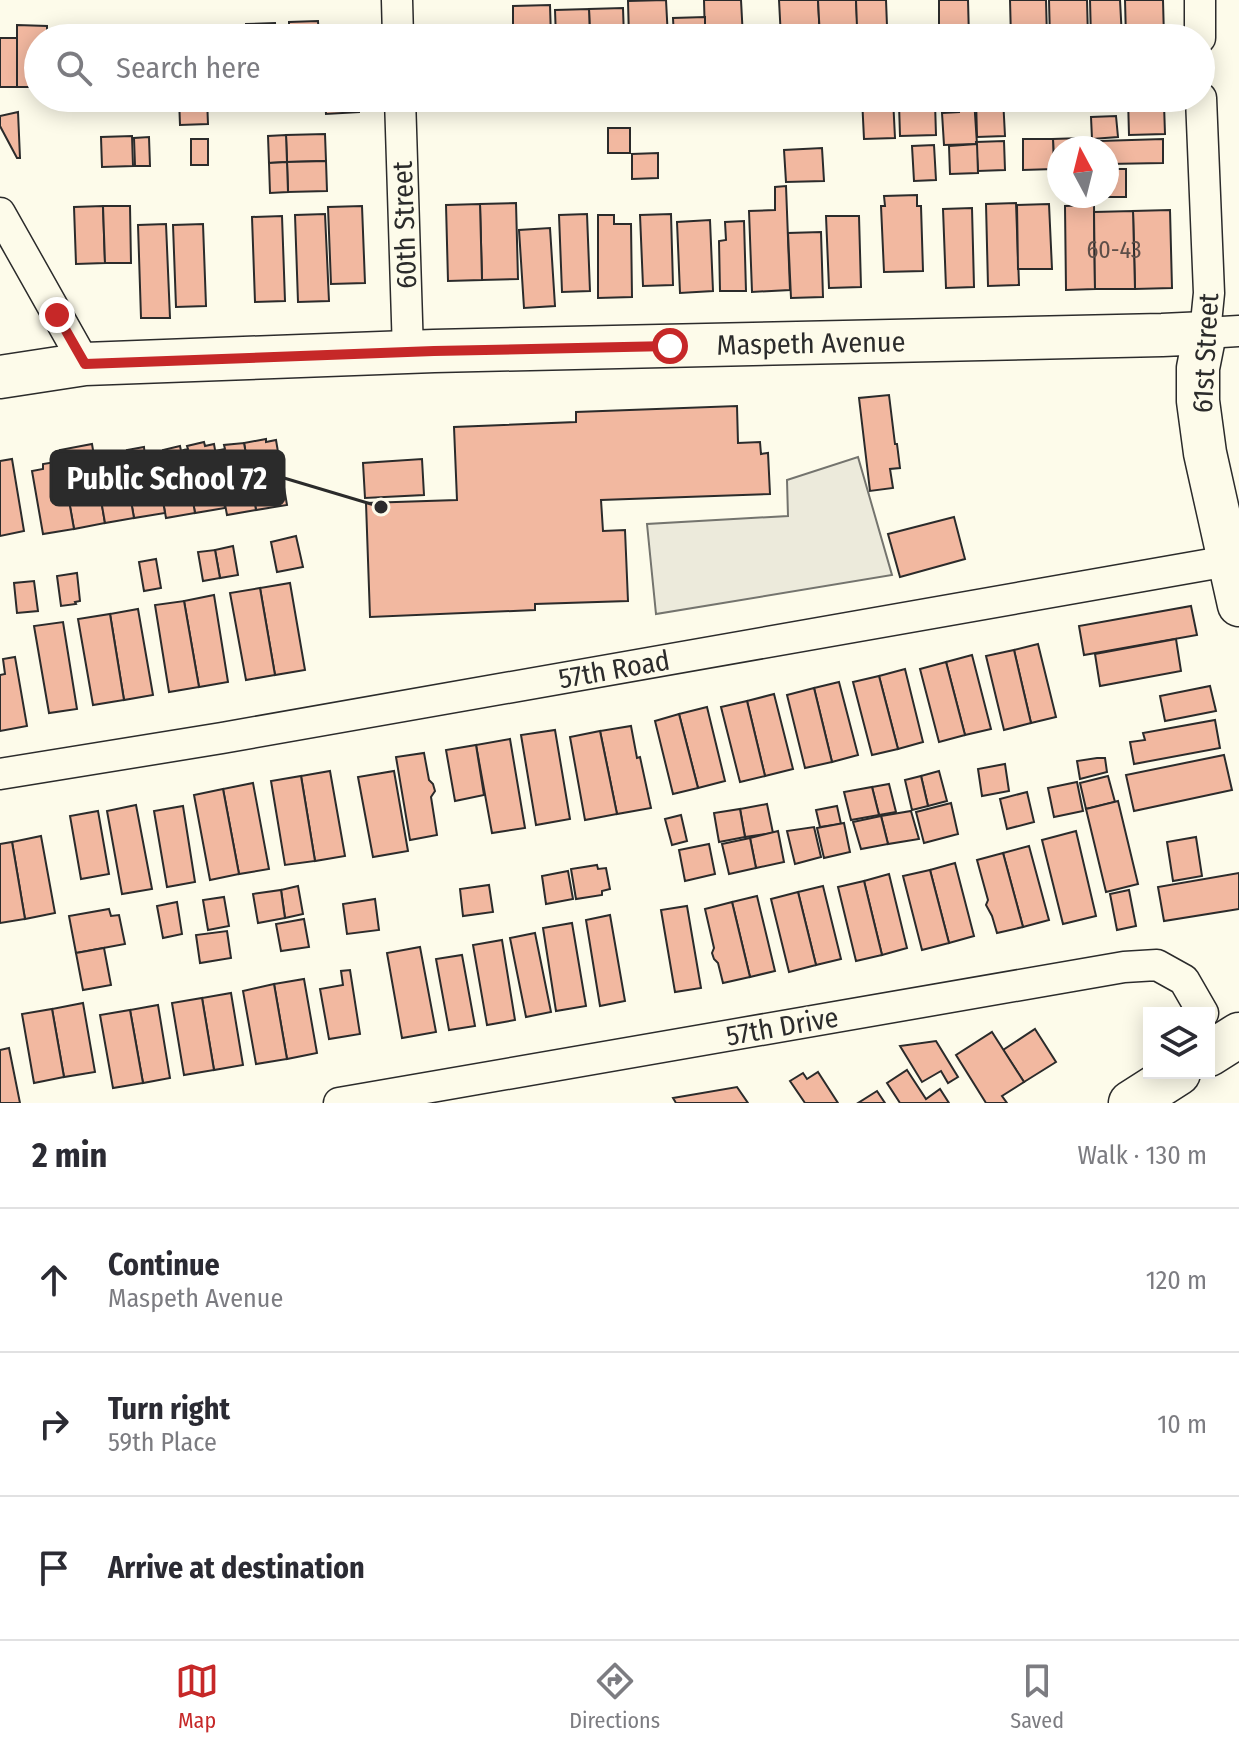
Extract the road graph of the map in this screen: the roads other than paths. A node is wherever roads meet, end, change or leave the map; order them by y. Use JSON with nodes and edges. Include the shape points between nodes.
{"nodes":[{"id":1,"x":397,"y":0,"type":"edge"},
{"id":2,"x":1200,"y":0,"type":"edge"},
{"id":3,"x":398,"y":24,"type":"edge"},
{"id":4,"x":1200,"y":24,"type":"edge"},
{"id":5,"x":400,"y":112,"type":"edge"},
{"id":6,"x":1202,"y":112,"type":"edge"},
{"id":7,"x":0,"y":213,"type":"edge"},
{"id":8,"x":1222,"y":332,"type":"edge"},
{"id":9,"x":408,"y":352,"type":"junction"},
{"id":10,"x":85,"y":364,"type":"junction"},
{"id":11,"x":0,"y":377,"type":"edge"},
{"id":12,"x":1228,"y":561,"type":"junction"},
{"id":13,"x":1239,"y":605,"type":"edge"},
{"id":14,"x":0,"y":774,"type":"edge"},
{"id":15,"x":1216,"y":1034,"type":"edge"},
{"id":16,"x":1169,"y":1079,"type":"edge"},
{"id":17,"x":339,"y":1103,"type":"edge"},
{"id":18,"x":1131,"y":1103,"type":"edge"}],
"edges":[{"from":1,"to":3,"type":"street"},
{"from":2,"to":4,"type":"street"},
{"from":5,"to":9,"type":"street","name":"60th Street"},
{"from":6,"to":8,"type":"street","name":"61st Street","via":[[1209,293]]},
{"from":7,"to":10,"type":"street"},
{"from":8,"to":9,"type":"street","name":"Maspeth Avenue"},
{"from":8,"to":12,"type":"street","name":"61st Street","via":[[1198,368],[1198,401]]},
{"from":9,"to":10,"type":"street","name":"Maspeth Avenue"},
{"from":10,"to":11,"type":"street","name":"Maspeth Avenue"},
{"from":12,"to":13,"type":"street","name":"61st Street"},
{"from":12,"to":14,"type":"street","name":"57th Road"},
{"from":15,"to":17,"type":"street","name":"57th Drive","via":[[1184,980],[1157,965],[1124,967]]},
{"from":16,"to":18,"type":"main road"}]}
